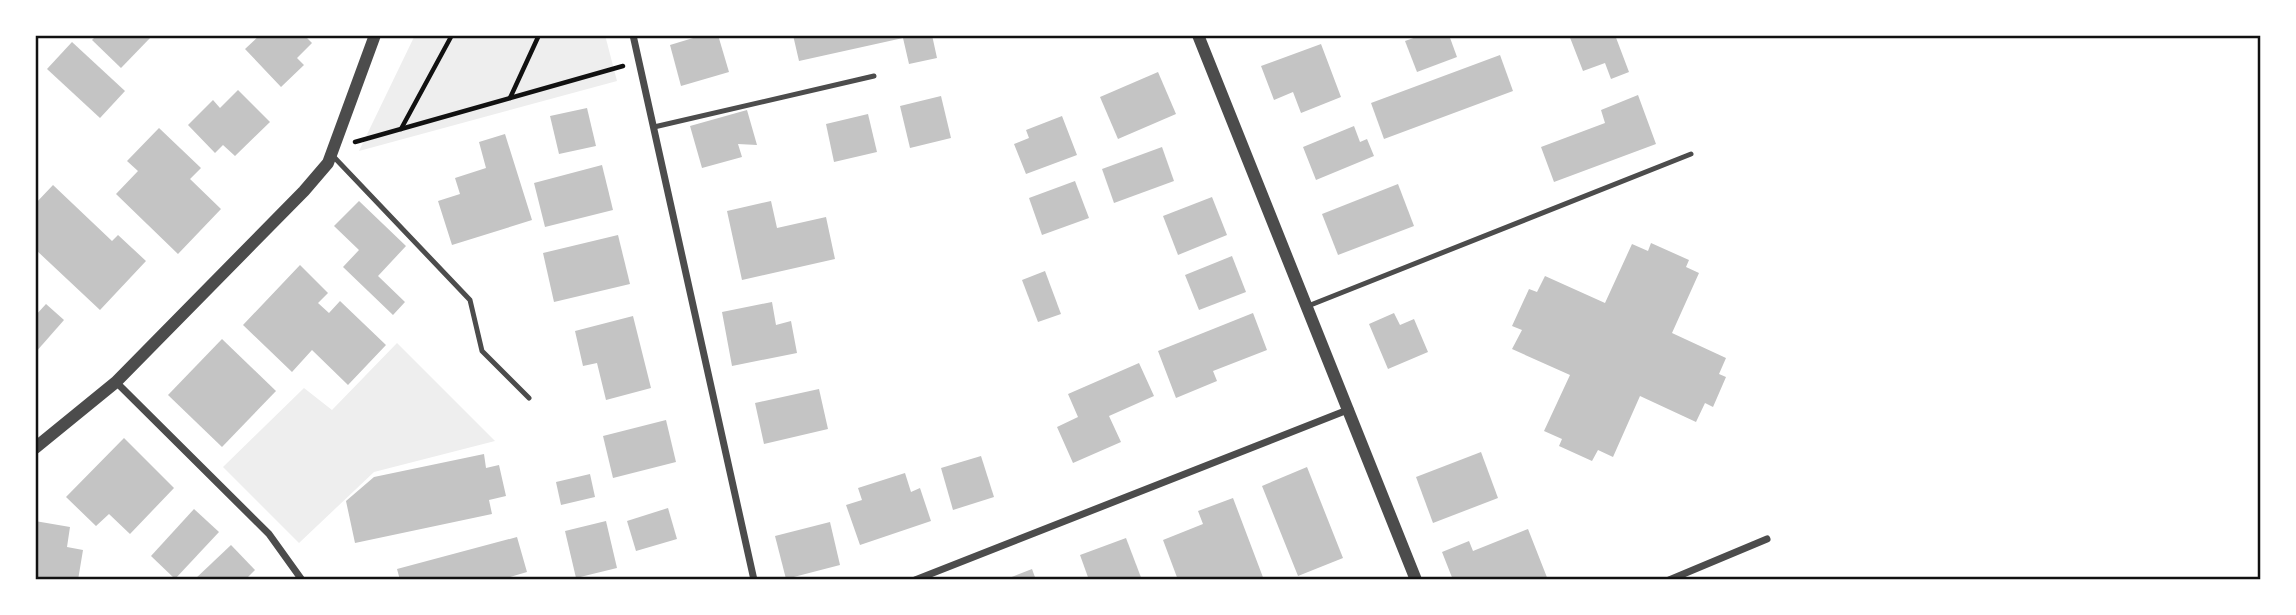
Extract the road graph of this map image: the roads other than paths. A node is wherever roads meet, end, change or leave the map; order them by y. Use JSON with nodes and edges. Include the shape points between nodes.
{"nodes":[{"id":1,"x":375,"y":35,"type":"edge"},
{"id":2,"x":634,"y":35,"type":"edge"},
{"id":3,"x":1199,"y":35,"type":"edge"},
{"id":4,"x":874,"y":76,"type":"dead end"},
{"id":5,"x":654,"y":127,"type":"junction"},
{"id":6,"x":333,"y":151,"type":"junction"},
{"id":7,"x":1691,"y":154,"type":"dead end"},
{"id":8,"x":1308,"y":306,"type":"junction"},
{"id":9,"x":116,"y":382,"type":"junction"},
{"id":10,"x":529,"y":398,"type":"dead end"},
{"id":11,"x":1350,"y":409,"type":"junction"},
{"id":12,"x":35,"y":449,"type":"edge"},
{"id":13,"x":1767,"y":540,"type":"dead end"},
{"id":14,"x":302,"y":580,"type":"edge"},
{"id":15,"x":754,"y":580,"type":"edge"},
{"id":16,"x":915,"y":580,"type":"edge"},
{"id":17,"x":1416,"y":580,"type":"edge"},
{"id":18,"x":1669,"y":580,"type":"edge"}],
"edges":[{"from":1,"to":6,"type":"street"},
{"from":2,"to":5,"type":"street"},
{"from":3,"to":8,"type":"street"},
{"from":4,"to":5,"type":"lane"},
{"from":5,"to":15,"type":"street"},
{"from":6,"to":9,"type":"street","via":[[304,191]]},
{"from":6,"to":10,"type":"lane","via":[[470,300],[482,351]]},
{"from":7,"to":8,"type":"lane"},
{"from":8,"to":11,"type":"street"},
{"from":9,"to":12,"type":"street"},
{"from":9,"to":14,"type":"street","via":[[269,534]]},
{"from":11,"to":16,"type":"street"},
{"from":11,"to":17,"type":"street"},
{"from":13,"to":18,"type":"street"}]}
